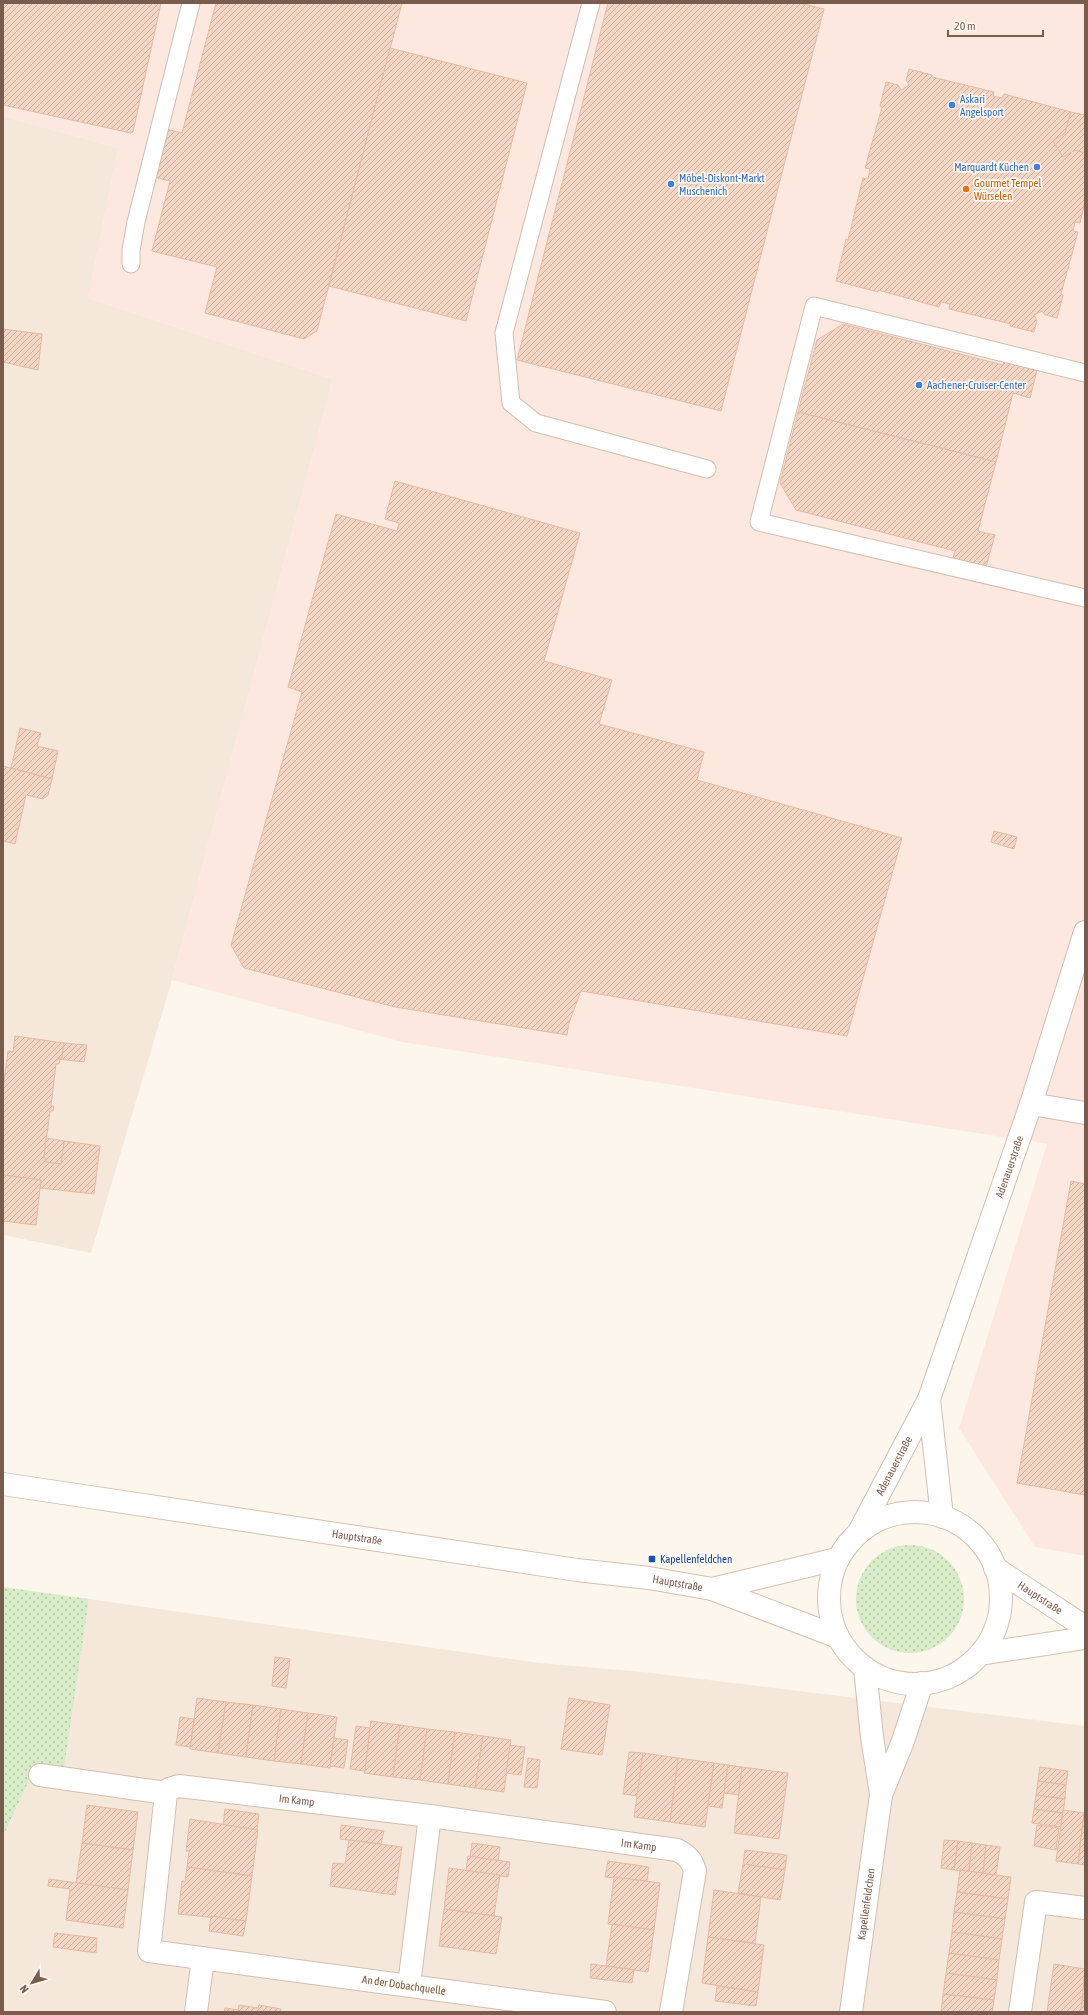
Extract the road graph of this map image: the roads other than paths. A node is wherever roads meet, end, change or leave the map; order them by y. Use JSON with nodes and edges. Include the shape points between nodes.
{"nodes":[{"id":1,"x":191,"y":3,"type":"edge"},
{"id":2,"x":591,"y":3,"type":"edge"},
{"id":3,"x":131,"y":264,"type":"dead end"},
{"id":4,"x":1085,"y":373,"type":"edge"},
{"id":5,"x":707,"y":469,"type":"dead end"},
{"id":6,"x":1085,"y":598,"type":"edge"},
{"id":7,"x":1085,"y":932,"type":"edge"},
{"id":8,"x":1031,"y":1104,"type":"junction"},
{"id":9,"x":1085,"y":1112,"type":"edge"},
{"id":10,"x":929,"y":1399,"type":"junction"},
{"id":11,"x":3,"y":1484,"type":"edge"},
{"id":12,"x":942,"y":1516,"type":"junction"},
{"id":13,"x":859,"y":1532,"type":"junction"},
{"id":14,"x":838,"y":1559,"type":"junction"},
{"id":15,"x":995,"y":1568,"type":"junction"},
{"id":16,"x":712,"y":1589,"type":"junction"},
{"id":17,"x":1085,"y":1627,"type":"edge"},
{"id":18,"x":838,"y":1637,"type":"junction"},
{"id":19,"x":1085,"y":1638,"type":"edge"},
{"id":20,"x":980,"y":1654,"type":"junction"},
{"id":21,"x":865,"y":1668,"type":"junction"},
{"id":22,"x":922,"y":1683,"type":"junction"},
{"id":23,"x":40,"y":1775,"type":"dead end"},
{"id":24,"x":166,"y":1793,"type":"junction"},
{"id":25,"x":882,"y":1795,"type":"junction"},
{"id":26,"x":430,"y":1816,"type":"junction"},
{"id":27,"x":1085,"y":1908,"type":"edge"},
{"id":28,"x":203,"y":1958,"type":"junction"},
{"id":29,"x":409,"y":1985,"type":"junction"},
{"id":30,"x":196,"y":2012,"type":"edge"},
{"id":31,"x":605,"y":2012,"type":"edge"},
{"id":32,"x":671,"y":2012,"type":"edge"},
{"id":33,"x":851,"y":2012,"type":"edge"},
{"id":34,"x":1020,"y":2012,"type":"edge"}],
"edges":[{"from":1,"to":3,"type":"lane","via":[[136,222]]},
{"from":2,"to":5,"type":"lane","via":[[504,333],[511,403],[536,423]]},
{"from":4,"to":6,"type":"lane","via":[[814,306],[759,522]]},
{"from":7,"to":8,"type":"street","name":"Adenauerstraße"},
{"from":8,"to":9,"type":"street"},
{"from":8,"to":10,"type":"street","name":"Adenauerstraße"},
{"from":10,"to":12,"type":"street","name":"Adenauerstraße"},
{"from":10,"to":13,"type":"street","name":"Adenauerstraße"},
{"from":11,"to":16,"type":"street","name":"Hauptstraße"},
{"from":12,"to":13,"type":"street","via":[[913,1512],[884,1517]]},
{"from":12,"to":15,"type":"street","via":[[969,1531],[988,1554]]},
{"from":13,"to":14,"type":"street","via":[[847,1544]]},
{"from":14,"to":16,"type":"street","name":"Hauptstraße"},
{"from":14,"to":18,"type":"street","via":[[828,1598],[831,1618]]},
{"from":15,"to":17,"type":"street","name":"Hauptstraße"},
{"from":15,"to":20,"type":"street","via":[[999,1583],[999,1613],[995,1627]]},
{"from":16,"to":18,"type":"street","name":"Hauptstraße"},
{"from":18,"to":21,"type":"street","via":[[849,1654]]},
{"from":19,"to":20,"type":"street"},
{"from":20,"to":22,"type":"street","via":[[964,1668],[944,1679]]},
{"from":21,"to":22,"type":"street","via":[[892,1681]]},
{"from":21,"to":25,"type":"street","name":"Kapellenfeldchen","via":[[872,1737]]},
{"from":22,"to":25,"type":"street","name":"Kapellenfeldchen"},
{"from":23,"to":24,"type":"street","name":"Im Kamp"},
{"from":24,"to":26,"type":"street","name":"Im Kamp","via":[[169,1789],[179,1786]]},
{"from":24,"to":28,"type":"street","name":"An der Dobachquelle","via":[[150,1951]]},
{"from":25,"to":33,"type":"street","name":"Kapellenfeldchen"},
{"from":26,"to":29,"type":"street"},
{"from":26,"to":32,"type":"street","name":"Im Kamp","via":[[676,1850],[685,1854],[692,1861],[695,1871]]},
{"from":27,"to":34,"type":"street","via":[[1036,1902]]},
{"from":28,"to":29,"type":"street","name":"An der Dobachquelle"},
{"from":28,"to":30,"type":"street"},
{"from":29,"to":31,"type":"street","name":"An der Dobachquelle"}]}
